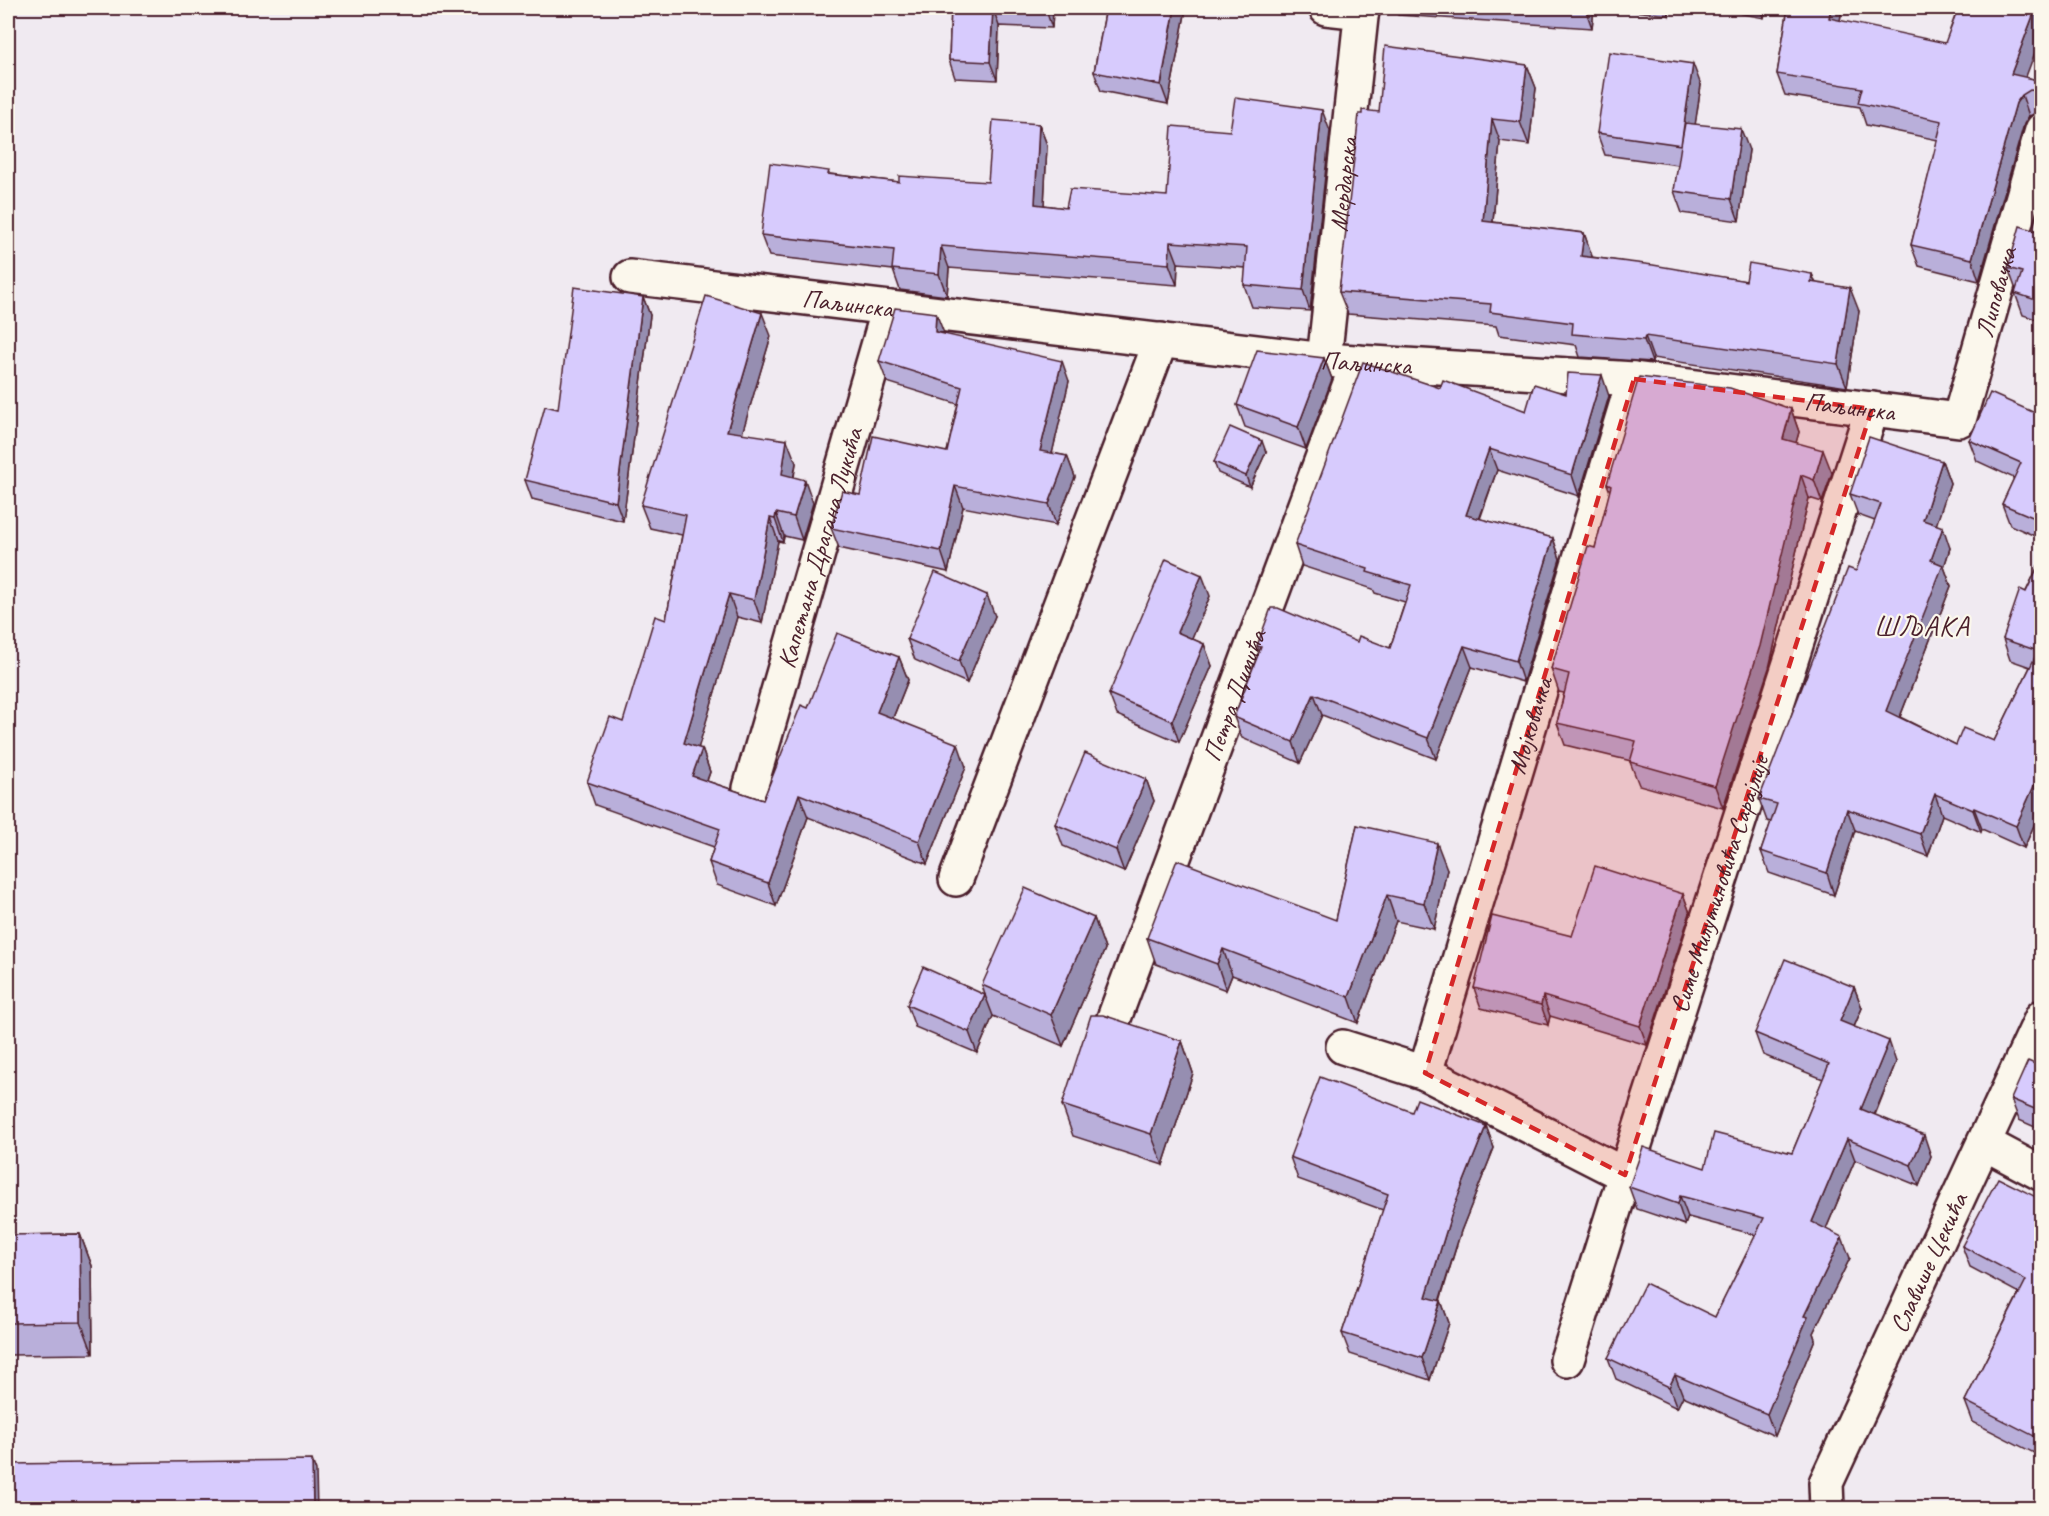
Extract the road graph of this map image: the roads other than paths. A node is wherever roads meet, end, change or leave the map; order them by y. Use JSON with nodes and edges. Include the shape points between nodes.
{"nodes":[{"id":1,"x":1326,"y":8,"type":"edge"},
{"id":2,"x":1362,"y":10,"type":"edge"},
{"id":3,"x":2042,"y":130,"type":"edge"},
{"id":4,"x":2030,"y":214,"type":"edge"},
{"id":5,"x":630,"y":277,"type":"dead end"},
{"id":6,"x":890,"y":308,"type":"junction"},
{"id":7,"x":1161,"y":340,"type":"junction"},
{"id":8,"x":1324,"y":360,"type":"junction"},
{"id":9,"x":1358,"y":362,"type":"junction"},
{"id":10,"x":1634,"y":379,"type":"junction"},
{"id":11,"x":1872,"y":409,"type":"junction"},
{"id":12,"x":1959,"y":420,"type":"joint"},
{"id":13,"x":750,"y":788,"type":"dead end"},
{"id":14,"x":956,"y":879,"type":"dead end"},
{"id":15,"x":2042,"y":1017,"type":"edge"},
{"id":16,"x":1110,"y":1029,"type":"edge"},
{"id":17,"x":1342,"y":1047,"type":"dead end"},
{"id":18,"x":1425,"y":1073,"type":"junction"},
{"id":19,"x":1984,"y":1143,"type":"junction"},
{"id":20,"x":2042,"y":1174,"type":"edge"},
{"id":21,"x":1625,"y":1175,"type":"junction"},
{"id":22,"x":1567,"y":1360,"type":"dead end"},
{"id":23,"x":1827,"y":1509,"type":"edge"}],
"edges":[{"from":1,"to":2,"type":"street"},
{"from":2,"to":8,"type":"street","name":"Мердарска"},
{"from":3,"to":4,"type":"street","name":"Липовачка"},
{"from":4,"to":12,"type":"street","name":"Липовачка"},
{"from":5,"to":6,"type":"street","name":"Паљинска"},
{"from":6,"to":7,"type":"street","name":"Паљинска"},
{"from":6,"to":13,"type":"street","name":"Капетана Драгана Лукића"},
{"from":7,"to":8,"type":"street","name":"Паљинска"},
{"from":7,"to":14,"type":"street"},
{"from":8,"to":9,"type":"street","name":"Паљинска"},
{"from":9,"to":10,"type":"street","name":"Паљинска"},
{"from":9,"to":16,"type":"street","name":"Петра Димића"},
{"from":10,"to":11,"type":"street","name":"Паљинска"},
{"from":10,"to":18,"type":"street","name":"Мојковачка"},
{"from":11,"to":12,"type":"street","name":"Паљинска"},
{"from":11,"to":21,"type":"street","name":"Симе Милутиновића Сарајлије"},
{"from":15,"to":19,"type":"street","name":"Славише Цекића"},
{"from":17,"to":18,"type":"street"},
{"from":18,"to":21,"type":"street"},
{"from":19,"to":20,"type":"street"},
{"from":19,"to":23,"type":"street","name":"Славише Цекића","via":[[1826,1483]]},
{"from":21,"to":22,"type":"street","name":"Симе Милутиновића Сарајлије"}]}
